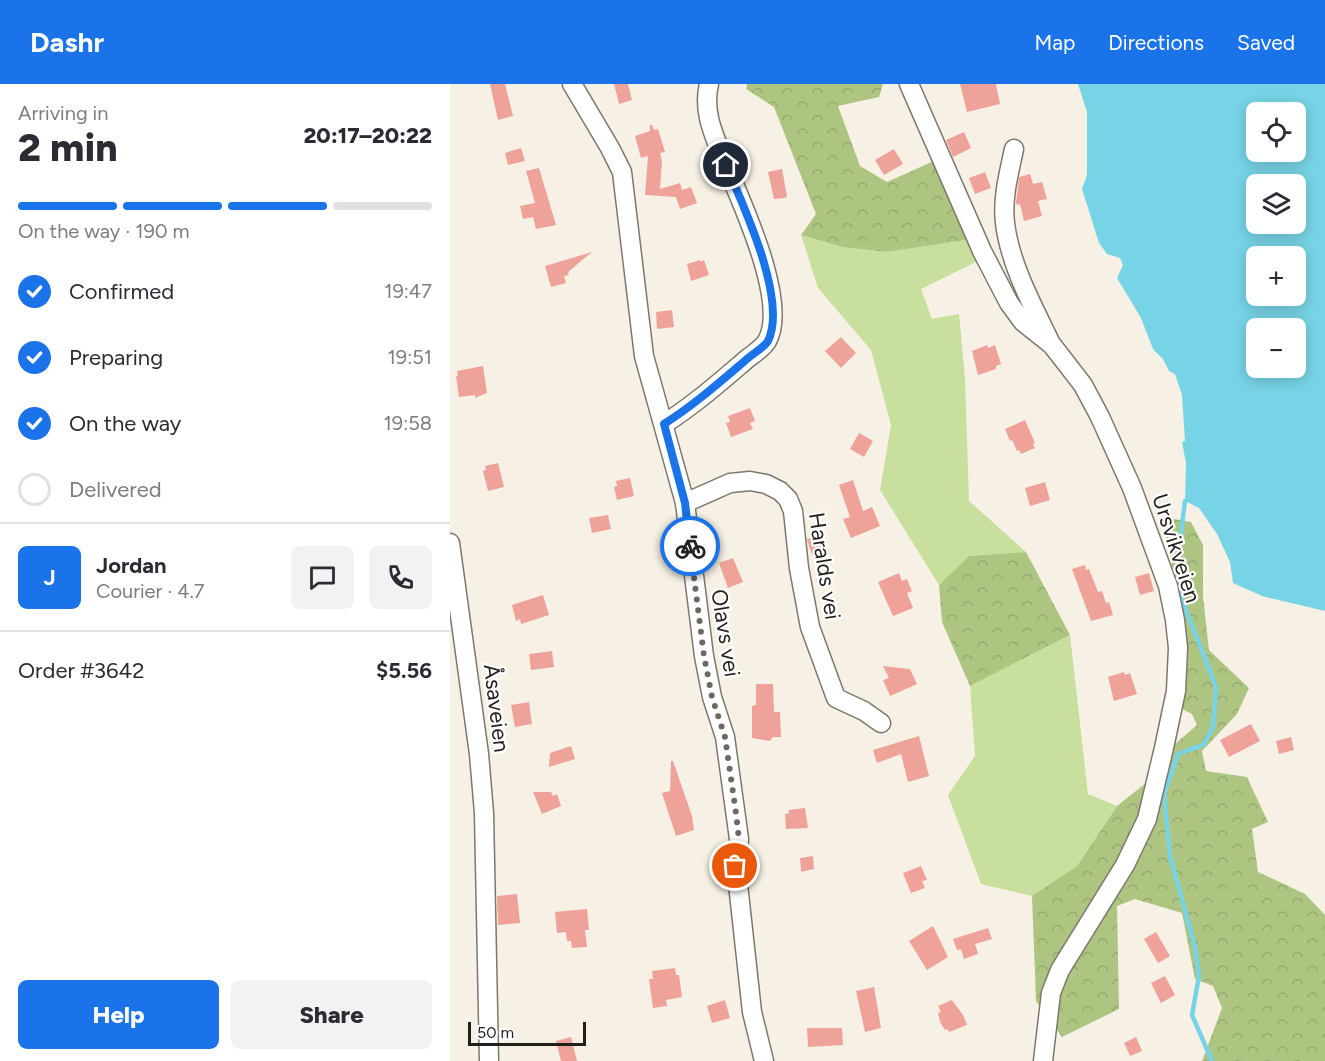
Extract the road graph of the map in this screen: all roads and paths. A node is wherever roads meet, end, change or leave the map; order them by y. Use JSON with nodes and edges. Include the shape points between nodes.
{"nodes":[{"id":1,"x":572,"y":84,"type":"edge"},
{"id":2,"x":709,"y":84,"type":"edge"},
{"id":3,"x":909,"y":84,"type":"edge"},
{"id":4,"x":1014,"y":149,"type":"dead end"},
{"id":5,"x":1052,"y":345,"type":"junction"},
{"id":6,"x":664,"y":424,"type":"junction"},
{"id":7,"x":685,"y":503,"type":"junction"},
{"id":8,"x":450,"y":543,"type":"edge"},
{"id":9,"x":881,"y":723,"type":"dead end"},
{"id":10,"x":489,"y":1061,"type":"edge"},
{"id":11,"x":764,"y":1061,"type":"edge"},
{"id":12,"x":1043,"y":1061,"type":"edge"}],
"edges":[{"from":1,"to":6,"type":"street","name":"Olavs vei","via":[[622,172],[644,356]]},
{"from":2,"to":6,"type":"street","via":[[709,123],[752,228],[770,285],[771,328],[767,342]]},
{"from":3,"to":5,"type":"street","name":"Ursvikveien","via":[[1009,303],[1023,322]]},
{"from":4,"to":5,"type":"street","via":[[1005,223],[1011,252]]},
{"from":5,"to":12,"type":"street","name":"Ursvikveien","via":[[1083,385],[1132,488],[1168,586],[1175,620],[1178,673],[1147,819],[1125,865],[1060,970],[1051,993]]},
{"from":6,"to":7,"type":"street","name":"Olavs vei"},
{"from":7,"to":9,"type":"street","name":"Haralds vei","via":[[730,483],[750,481],[766,484],[788,499],[793,510],[810,627],[836,698]]},
{"from":7,"to":11,"type":"street","name":"Olavs vei","via":[[704,656],[725,737],[736,813],[739,840],[735,866],[752,1012]]},
{"from":8,"to":10,"type":"street","name":"Åsaveien","via":[[484,813]]}]}
